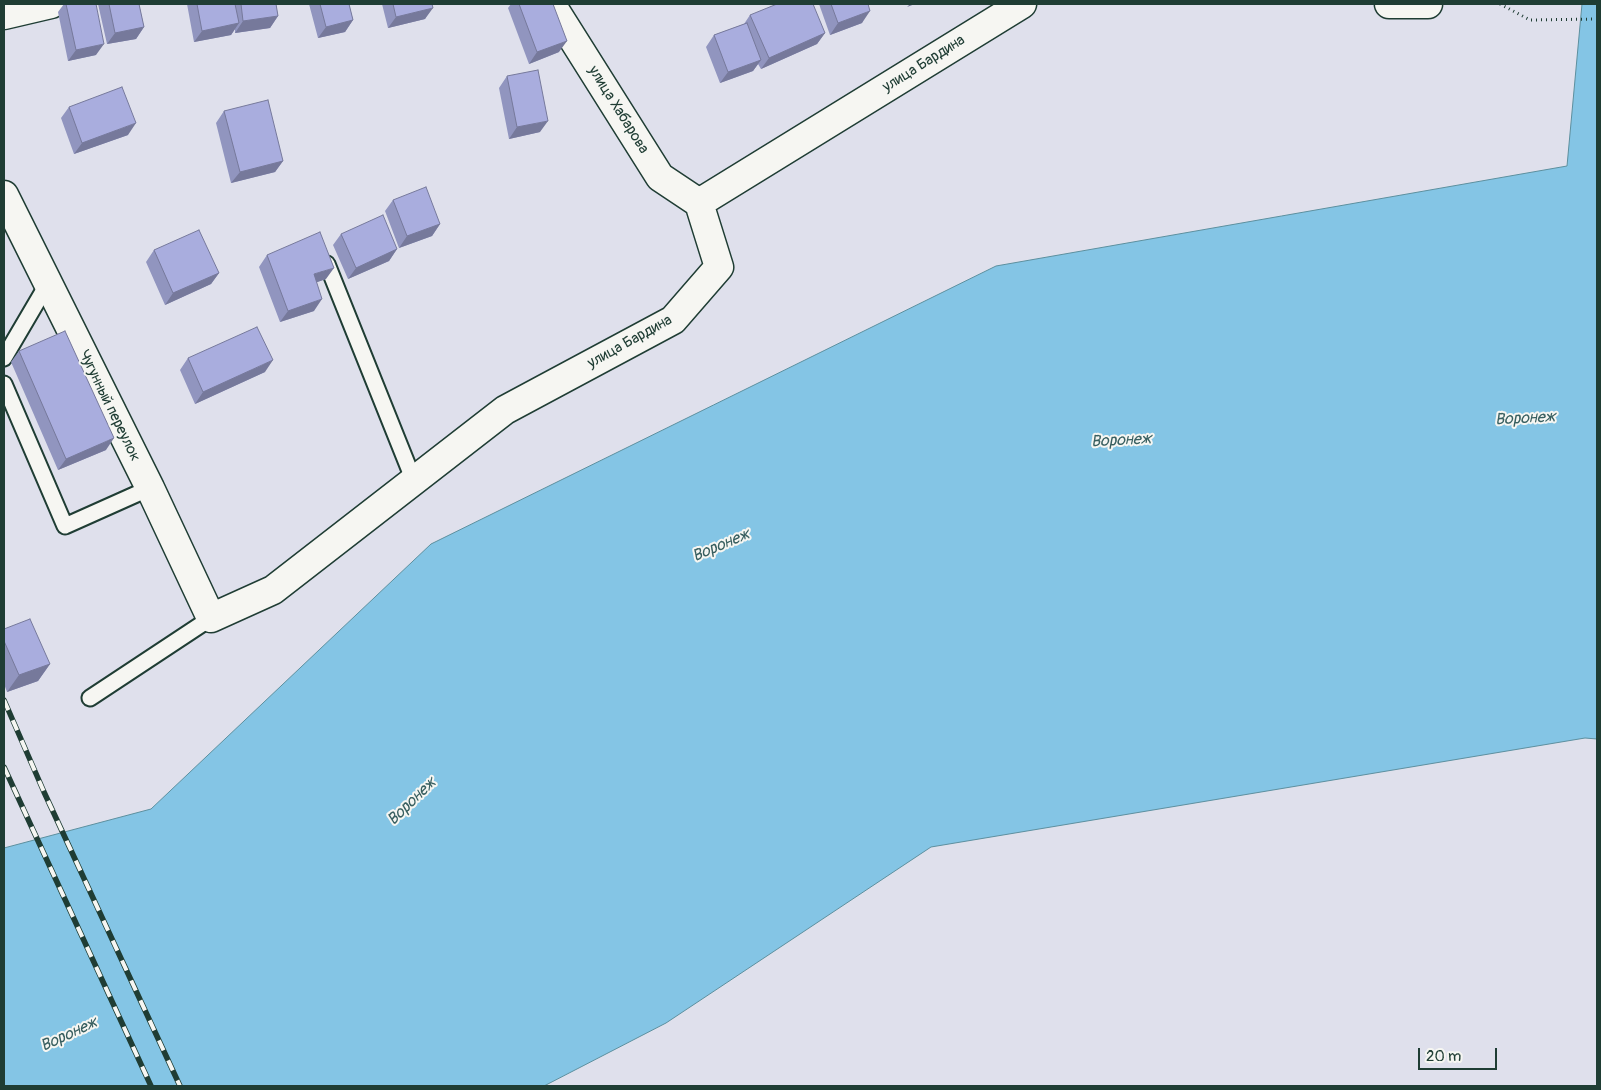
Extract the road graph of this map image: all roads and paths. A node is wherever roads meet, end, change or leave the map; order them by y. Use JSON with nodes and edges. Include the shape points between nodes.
{"nodes":[{"id":1,"x":51,"y":4,"type":"edge"},
{"id":2,"x":551,"y":4,"type":"edge"},
{"id":3,"x":1022,"y":4,"type":"edge"},
{"id":4,"x":1389,"y":4,"type":"edge"},
{"id":5,"x":1428,"y":4,"type":"edge"},
{"id":6,"x":1500,"y":4,"type":"edge"},
{"id":7,"x":4,"y":15,"type":"edge"},
{"id":8,"x":1597,"y":19,"type":"edge"},
{"id":9,"x":4,"y":195,"type":"edge"},
{"id":10,"x":699,"y":203,"type":"junction"},
{"id":11,"x":327,"y":264,"type":"edge"},
{"id":12,"x":48,"y":283,"type":"junction"},
{"id":13,"x":4,"y":358,"type":"edge"},
{"id":14,"x":4,"y":384,"type":"edge"},
{"id":15,"x":414,"y":481,"type":"junction"},
{"id":16,"x":150,"y":488,"type":"junction"},
{"id":17,"x":211,"y":618,"type":"junction"},
{"id":18,"x":90,"y":698,"type":"dead end"}],
"edges":[{"from":1,"to":7,"type":"street"},
{"from":2,"to":10,"type":"street","name":"улица Хабарова","via":[[660,177]]},
{"from":3,"to":10,"type":"street","name":"улица Бардина"},
{"from":4,"to":5,"type":"street"},
{"from":6,"to":8,"type":"path","via":[[1530,20]]},
{"from":9,"to":12,"type":"street","name":"Чугунный переулок"},
{"from":10,"to":15,"type":"street","name":"улица Бардина","via":[[719,267],[673,320],[505,410]]},
{"from":11,"to":15,"type":"lane"},
{"from":12,"to":13,"type":"lane"},
{"from":12,"to":16,"type":"street","name":"Чугунный переулок"},
{"from":14,"to":16,"type":"lane","via":[[65,526]]},
{"from":15,"to":17,"type":"street","name":"улица Бардина","via":[[273,590]]},
{"from":16,"to":17,"type":"street","name":"Чугунный переулок"},
{"from":17,"to":18,"type":"lane"}]}
